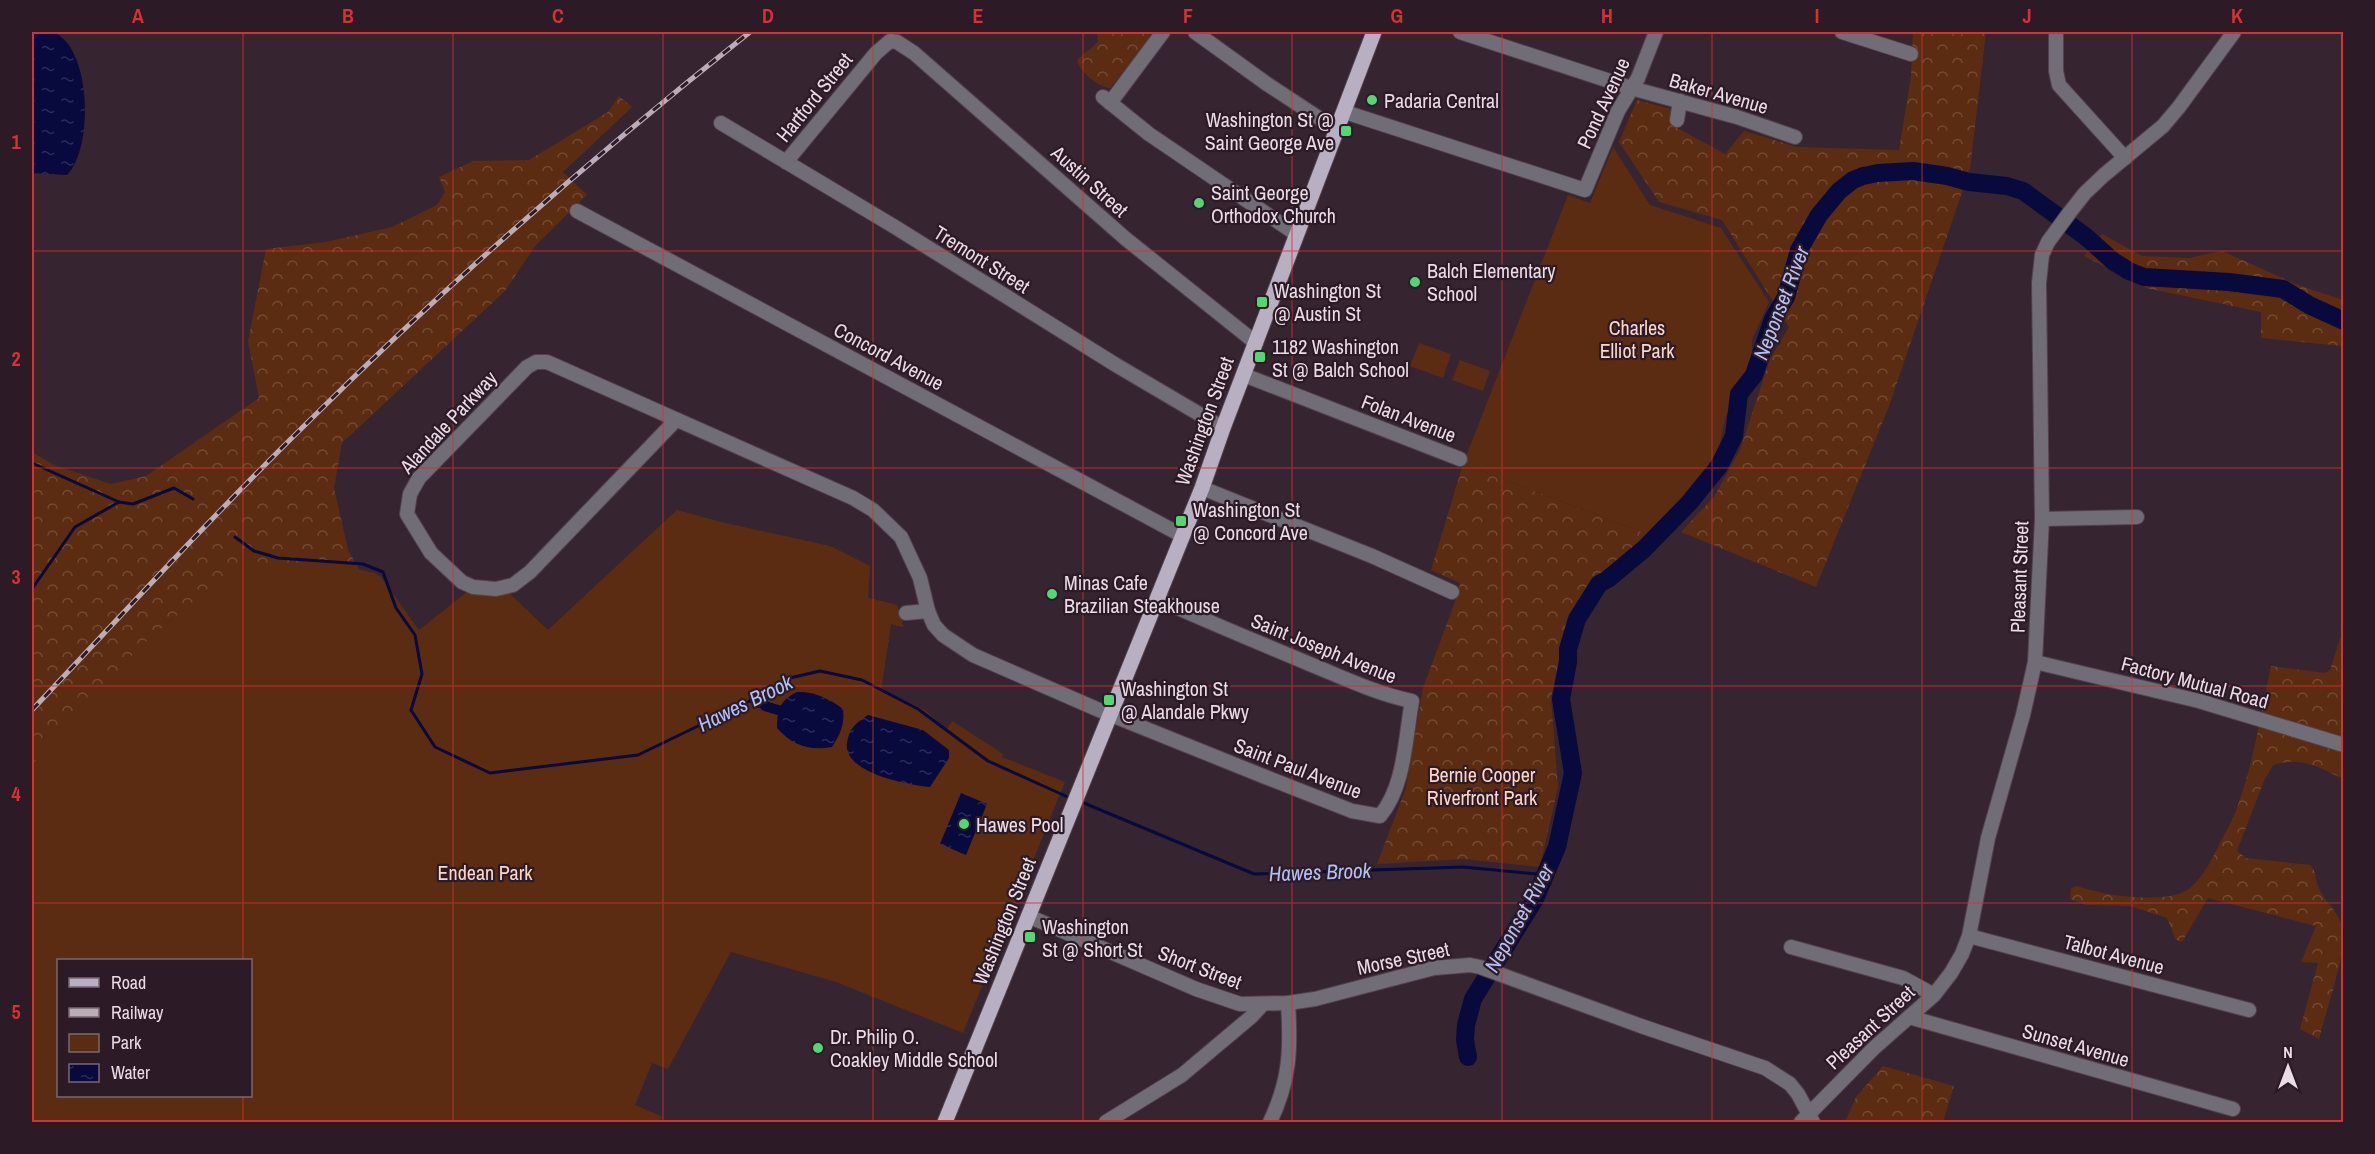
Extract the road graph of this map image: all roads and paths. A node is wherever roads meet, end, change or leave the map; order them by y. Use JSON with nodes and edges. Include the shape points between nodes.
{"nodes":[{"id":1,"x":1163,"y":32,"type":"edge"},
{"id":2,"x":1195,"y":32,"type":"edge"},
{"id":3,"x":1374,"y":32,"type":"edge"},
{"id":4,"x":1460,"y":32,"type":"edge"},
{"id":5,"x":1656,"y":32,"type":"edge"},
{"id":6,"x":1842,"y":32,"type":"edge"},
{"id":7,"x":2056,"y":32,"type":"edge"},
{"id":8,"x":2234,"y":32,"type":"edge"},
{"id":9,"x":902,"y":45,"type":"joint"},
{"id":10,"x":1911,"y":54,"type":"dead end"},
{"id":11,"x":1631,"y":88,"type":"junction"},
{"id":12,"x":1680,"y":101,"type":"junction"},
{"id":13,"x":1345,"y":112,"type":"junction"},
{"id":14,"x":1677,"y":120,"type":"dead end"},
{"id":15,"x":721,"y":123,"type":"dead end"},
{"id":16,"x":1337,"y":130,"type":"junction"},
{"id":17,"x":1795,"y":137,"type":"dead end"},
{"id":18,"x":2126,"y":158,"type":"junction"},
{"id":19,"x":786,"y":162,"type":"junction"},
{"id":20,"x":577,"y":211,"type":"dead end"},
{"id":21,"x":1296,"y":234,"type":"junction"},
{"id":22,"x":1256,"y":343,"type":"junction"},
{"id":23,"x":1244,"y":375,"type":"junction"},
{"id":24,"x":676,"y":420,"type":"junction"},
{"id":25,"x":1222,"y":428,"type":"junction"},
{"id":26,"x":1460,"y":459,"type":"dead end"},
{"id":27,"x":1202,"y":488,"type":"junction"},
{"id":28,"x":2137,"y":517,"type":"dead end"},
{"id":29,"x":2042,"y":519,"type":"junction"},
{"id":30,"x":1183,"y":536,"type":"junction"},
{"id":31,"x":1452,"y":592,"type":"dead end"},
{"id":32,"x":1158,"y":599,"type":"junction"},
{"id":33,"x":928,"y":611,"type":"junction"},
{"id":34,"x":906,"y":614,"type":"dead end"},
{"id":35,"x":2035,"y":662,"type":"junction"},
{"id":36,"x":1111,"y":715,"type":"junction"},
{"id":37,"x":2343,"y":745,"type":"edge"},
{"id":38,"x":1371,"y":816,"type":"joint"},
{"id":39,"x":1028,"y":916,"type":"junction"},
{"id":40,"x":1969,"y":936,"type":"junction"},
{"id":41,"x":1791,"y":947,"type":"dead end"},
{"id":42,"x":1934,"y":995,"type":"junction"},
{"id":43,"x":1288,"y":1003,"type":"junction"},
{"id":44,"x":1262,"y":1005,"type":"junction"},
{"id":45,"x":2249,"y":1010,"type":"dead end"},
{"id":46,"x":1910,"y":1017,"type":"junction"},
{"id":47,"x":2233,"y":1109,"type":"dead end"},
{"id":48,"x":1808,"y":1119,"type":"edge"},
{"id":49,"x":945,"y":1122,"type":"edge"},
{"id":50,"x":1106,"y":1122,"type":"edge"},
{"id":51,"x":1269,"y":1122,"type":"edge"}],
"edges":[{"from":1,"to":21,"type":"street","via":[[1107,100],[1149,134]]},
{"from":2,"to":16,"type":"street"},
{"from":3,"to":13,"type":"main road","name":"Washington Street"},
{"from":4,"to":11,"type":"street","name":"Baker Avenue"},
{"from":5,"to":11,"type":"street","name":"Pond Avenue"},
{"from":6,"to":10,"type":"street"},
{"from":7,"to":18,"type":"street","via":[[2055,71],[2059,85]]},
{"from":8,"to":18,"type":"street","name":"Pleasant Street","via":[[2169,120]]},
{"from":9,"to":19,"type":"street","name":"Hartford Street","via":[[890,41],[876,53]]},
{"from":9,"to":22,"type":"street","name":"Austin Street","via":[[1126,239]]},
{"from":11,"to":12,"type":"street","name":"Baker Avenue"},
{"from":11,"to":13,"type":"street","name":"Pond Avenue","via":[[1585,190]]},
{"from":12,"to":14,"type":"street"},
{"from":12,"to":17,"type":"street","name":"Baker Avenue"},
{"from":13,"to":16,"type":"main road","name":"Washington Street"},
{"from":15,"to":19,"type":"street","name":"Tremont Street"},
{"from":16,"to":21,"type":"main road","name":"Washington Street"},
{"from":18,"to":29,"type":"street","name":"Pleasant Street","via":[[2085,193],[2042,255],[2038,283]]},
{"from":19,"to":25,"type":"street","name":"Tremont Street"},
{"from":20,"to":30,"type":"street","name":"Concord Avenue"},
{"from":21,"to":22,"type":"main road","name":"Washington Street"},
{"from":22,"to":23,"type":"main road","name":"Washington Street"},
{"from":23,"to":25,"type":"main road","name":"Washington Street"},
{"from":23,"to":26,"type":"street","name":"Folan Avenue"},
{"from":24,"to":24,"type":"street","name":"Alandale Parkway","via":[[547,362],[536,362],[419,478],[410,494],[407,514],[431,553],[462,582],[485,589],[513,585]]},
{"from":24,"to":33,"type":"street","name":"Alandale Parkway","via":[[873,510],[901,537],[910,553]]},
{"from":25,"to":27,"type":"main road","name":"Washington Street"},
{"from":27,"to":30,"type":"main road","name":"Washington Street"},
{"from":27,"to":31,"type":"street"},
{"from":28,"to":29,"type":"street"},
{"from":29,"to":35,"type":"street","name":"Pleasant Street"},
{"from":30,"to":32,"type":"main road","name":"Washington Street"},
{"from":32,"to":36,"type":"main road","name":"Washington Street"},
{"from":32,"to":38,"type":"street","name":"Saint Joseph Avenue","via":[[1320,668],[1412,701],[1396,790],[1380,816]]},
{"from":33,"to":34,"type":"street"},
{"from":33,"to":36,"type":"street","name":"Alandale Parkway","via":[[943,635],[973,655]]},
{"from":35,"to":37,"type":"street","name":"Factory Mutual Road","via":[[2209,704]]},
{"from":35,"to":40,"type":"street","name":"Pleasant Street","via":[[1991,828]]},
{"from":36,"to":38,"type":"street","name":"Saint Paul Avenue"},
{"from":36,"to":39,"type":"main road","name":"Washington Street"},
{"from":39,"to":44,"type":"street","name":"Short Street","via":[[1221,999]]},
{"from":39,"to":49,"type":"main road","name":"Washington Street"},
{"from":40,"to":42,"type":"street","name":"Pleasant Street"},
{"from":40,"to":45,"type":"street","name":"Talbot Avenue"},
{"from":41,"to":42,"type":"street","via":[[1903,978]]},
{"from":42,"to":46,"type":"street","name":"Pleasant Street"},
{"from":43,"to":44,"type":"street","name":"Morse Street"},
{"from":43,"to":48,"type":"street","name":"Morse Street","via":[[1434,968],[1480,967],[1765,1068],[1790,1084]]},
{"from":43,"to":51,"type":"street","via":[[1290,1029],[1284,1088]]},
{"from":44,"to":50,"type":"street","via":[[1182,1075]]},
{"from":46,"to":47,"type":"street","name":"Sunset Avenue"},
{"from":46,"to":48,"type":"street","name":"Pleasant Street","via":[[1874,1048]]}]}
